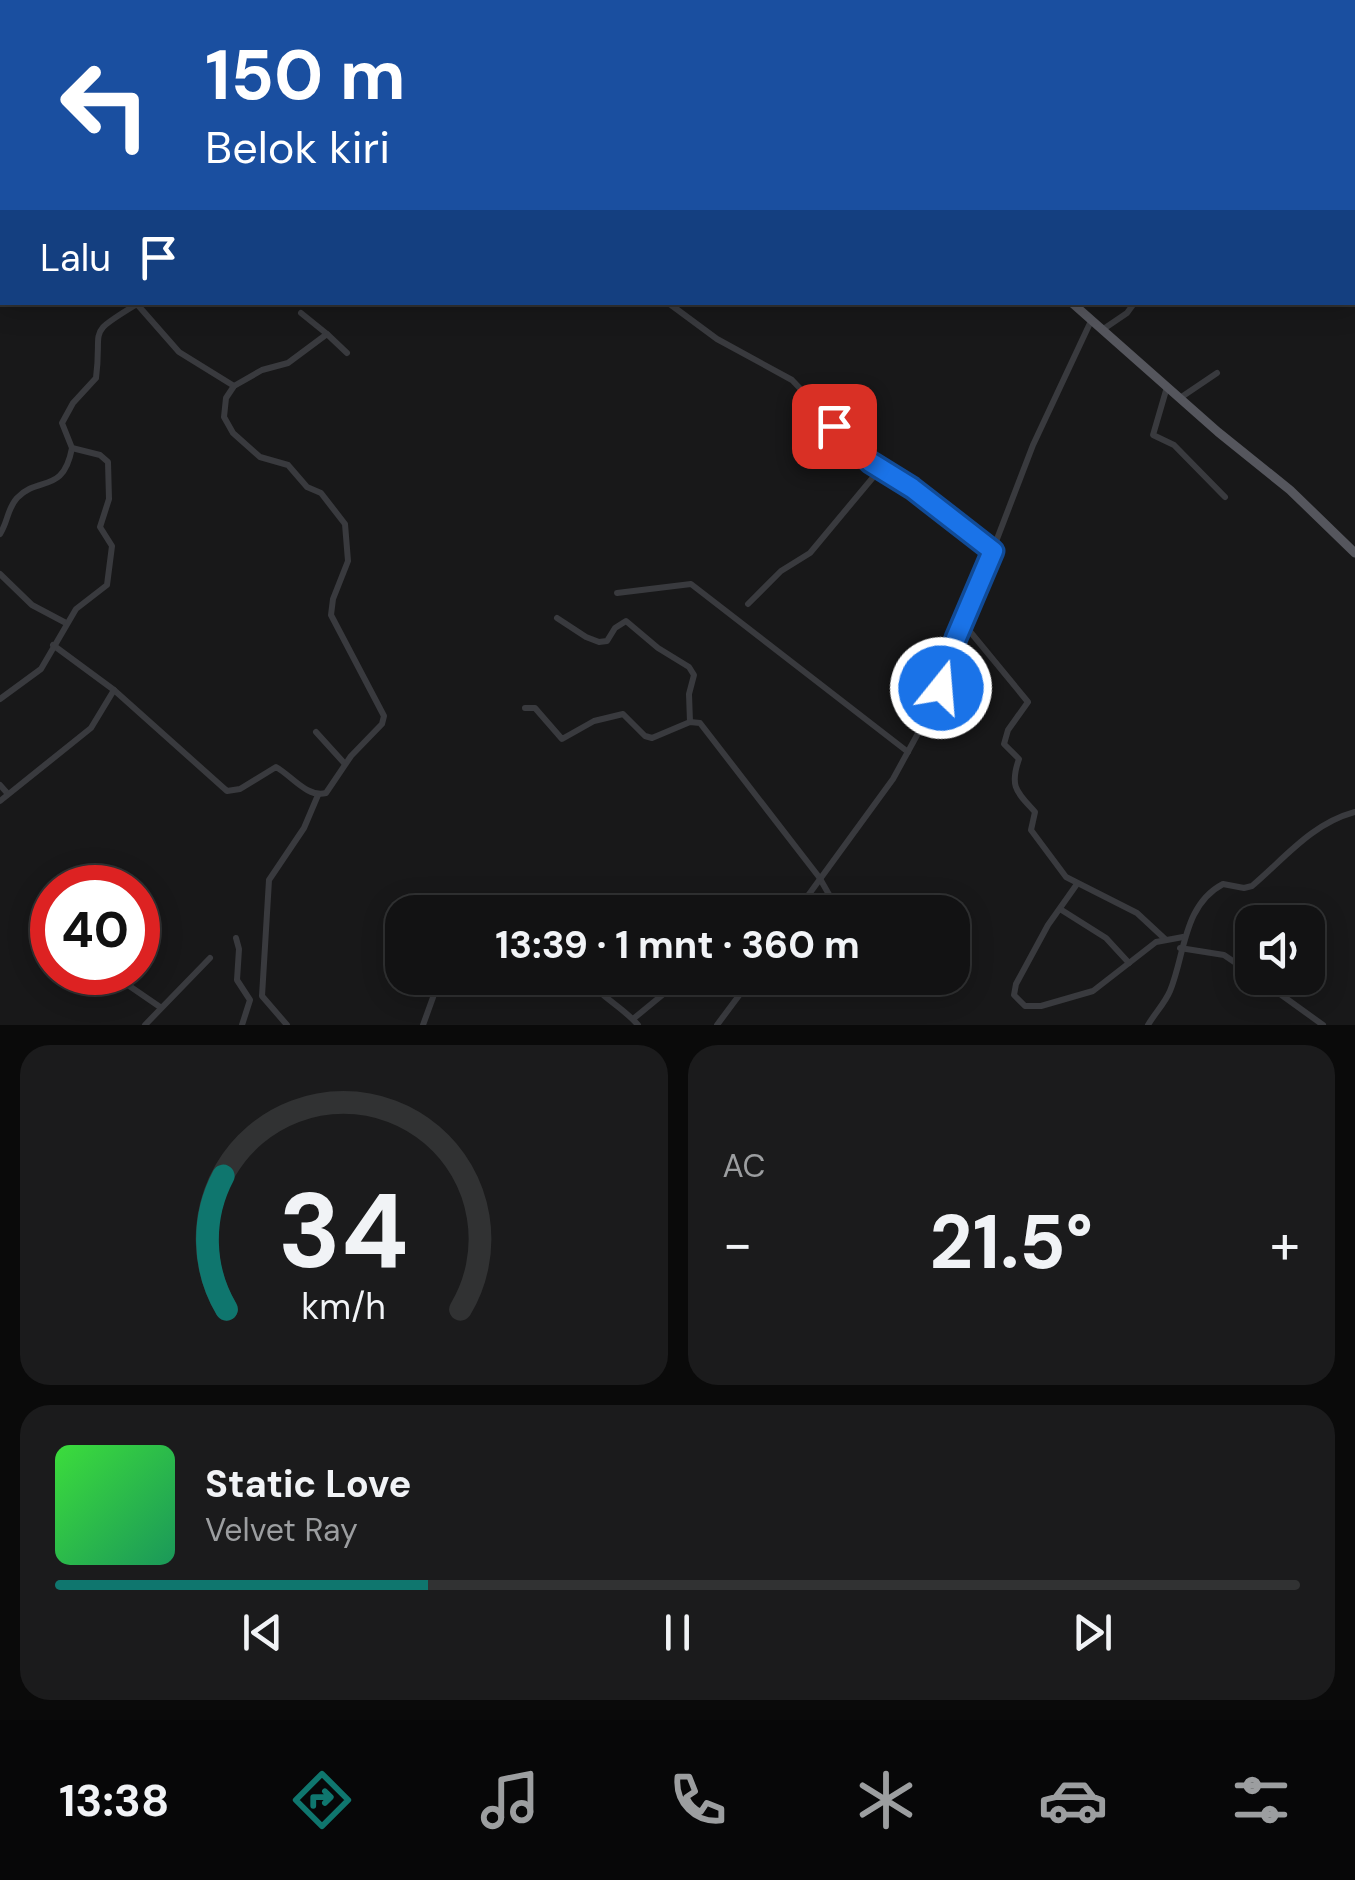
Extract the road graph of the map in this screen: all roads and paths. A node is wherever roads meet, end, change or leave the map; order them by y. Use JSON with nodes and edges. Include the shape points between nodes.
{"nodes":[{"id":1,"x":133,"y":305,"type":"edge"},
{"id":2,"x":138,"y":305,"type":"edge"},
{"id":3,"x":670,"y":305,"type":"edge"},
{"id":4,"x":1074,"y":305,"type":"edge"},
{"id":5,"x":1133,"y":305,"type":"edge"},
{"id":6,"x":301,"y":314,"type":"dead end"},
{"id":7,"x":1091,"y":321,"type":"junction"},
{"id":8,"x":1101,"y":330,"type":"junction"},
{"id":9,"x":327,"y":334,"type":"junction"},
{"id":10,"x":347,"y":353,"type":"dead end"},
{"id":11,"x":1217,"y":373,"type":"dead end"},
{"id":12,"x":234,"y":386,"type":"junction"},
{"id":13,"x":1167,"y":387,"type":"junction"},
{"id":14,"x":1180,"y":398,"type":"junction"},
{"id":15,"x":72,"y":448,"type":"junction"},
{"id":16,"x":880,"y":469,"type":"junction"},
{"id":17,"x":1226,"y":497,"type":"dead end"},
{"id":18,"x":0,"y":534,"type":"edge"},
{"id":19,"x":993,"y":551,"type":"junction"},
{"id":20,"x":1355,"y":554,"type":"edge"},
{"id":21,"x":0,"y":574,"type":"edge"},
{"id":22,"x":617,"y":592,"type":"dead end"},
{"id":23,"x":748,"y":604,"type":"dead end"},
{"id":24,"x":557,"y":618,"type":"dead end"},
{"id":25,"x":66,"y":623,"type":"junction"},
{"id":26,"x":963,"y":623,"type":"junction"},
{"id":27,"x":53,"y":645,"type":"junction"},
{"id":28,"x":114,"y":690,"type":"junction"},
{"id":29,"x":0,"y":699,"type":"edge"},
{"id":30,"x":525,"y":708,"type":"dead end"},
{"id":31,"x":690,"y":722,"type":"junction"},
{"id":32,"x":316,"y":732,"type":"dead end"},
{"id":33,"x":908,"y":752,"type":"junction"},
{"id":34,"x":345,"y":764,"type":"junction"},
{"id":35,"x":0,"y":785,"type":"edge"},
{"id":36,"x":8,"y":794,"type":"junction"},
{"id":37,"x":318,"y":795,"type":"junction"},
{"id":38,"x":0,"y":802,"type":"edge"},
{"id":39,"x":1355,"y":812,"type":"edge"},
{"id":40,"x":820,"y":877,"type":"junction"},
{"id":41,"x":1077,"y":884,"type":"junction"},
{"id":42,"x":808,"y":895,"type":"edge"},
{"id":43,"x":829,"y":895,"type":"edge"},
{"id":44,"x":1060,"y":909,"type":"junction"},
{"id":45,"x":1183,"y":936,"type":"junction"},
{"id":46,"x":236,"y":938,"type":"dead end"},
{"id":47,"x":1165,"y":939,"type":"junction"},
{"id":48,"x":1180,"y":948,"type":"junction"},
{"id":49,"x":210,"y":958,"type":"dead end"},
{"id":50,"x":1129,"y":962,"type":"junction"},
{"id":51,"x":1235,"y":963,"type":"edge"},
{"id":52,"x":142,"y":995,"type":"edge"},
{"id":53,"x":434,"y":995,"type":"edge"},
{"id":54,"x":604,"y":995,"type":"edge"},
{"id":55,"x":665,"y":995,"type":"edge"},
{"id":56,"x":740,"y":995,"type":"edge"},
{"id":57,"x":1281,"y":995,"type":"edge"},
{"id":58,"x":160,"y":1007,"type":"junction"},
{"id":59,"x":636,"y":1022,"type":"edge"},
{"id":60,"x":145,"y":1025,"type":"edge"},
{"id":61,"x":242,"y":1025,"type":"edge"},
{"id":62,"x":288,"y":1025,"type":"edge"},
{"id":63,"x":423,"y":1025,"type":"edge"},
{"id":64,"x":718,"y":1025,"type":"edge"},
{"id":65,"x":1148,"y":1025,"type":"edge"},
{"id":66,"x":1323,"y":1025,"type":"edge"}],
"edges":[{"from":1,"to":15,"type":"street","via":[[96,336],[96,378],[63,419]]},
{"from":2,"to":12,"type":"street","via":[[179,352]]},
{"from":3,"to":16,"type":"street","via":[[800,386]]},
{"from":4,"to":7,"type":"main road"},
{"from":5,"to":8,"type":"street"},
{"from":6,"to":9,"type":"street"},
{"from":7,"to":8,"type":"main road"},
{"from":7,"to":19,"type":"street","via":[[1032,445]]},
{"from":8,"to":13,"type":"main road"},
{"from":9,"to":10,"type":"street"},
{"from":9,"to":12,"type":"street","via":[[305,353]]},
{"from":11,"to":14,"type":"street"},
{"from":12,"to":34,"type":"street","via":[[226,398],[226,425],[260,458],[291,467],[345,524],[348,561],[331,615],[384,716]]},
{"from":13,"to":14,"type":"main road"},
{"from":13,"to":17,"type":"street","via":[[1153,434],[1174,445]]},
{"from":14,"to":20,"type":"main road"},
{"from":15,"to":18,"type":"street","via":[[56,480],[28,488],[12,504]]},
{"from":15,"to":25,"type":"street","via":[[108,462],[109,499],[100,527],[113,552],[107,584]]},
{"from":16,"to":19,"type":"street"},
{"from":16,"to":23,"type":"street","via":[[810,553]]},
{"from":19,"to":26,"type":"street"},
{"from":21,"to":25,"type":"street","via":[[32,605]]},
{"from":22,"to":33,"type":"street","via":[[691,584]]},
{"from":24,"to":31,"type":"street","via":[[599,642],[626,622],[689,667]]},
{"from":25,"to":27,"type":"street"},
{"from":26,"to":33,"type":"street","via":[[941,688]]},
{"from":26,"to":41,"type":"street","via":[[1026,696],[1027,708],[1004,744],[1020,759],[1013,776],[1017,792],[1035,812],[1030,830]]},
{"from":27,"to":28,"type":"street"},
{"from":27,"to":29,"type":"street","via":[[40,669]]},
{"from":28,"to":36,"type":"street","via":[[91,728]]},
{"from":28,"to":37,"type":"street","via":[[227,792],[276,767]]},
{"from":30,"to":31,"type":"street","via":[[534,708],[562,740],[623,714],[652,738]]},
{"from":31,"to":40,"type":"street","via":[[706,728]]},
{"from":32,"to":34,"type":"street"},
{"from":33,"to":40,"type":"street"},
{"from":34,"to":37,"type":"street","via":[[330,789]]},
{"from":35,"to":36,"type":"street"},
{"from":36,"to":38,"type":"street"},
{"from":37,"to":62,"type":"street","via":[[268,883],[262,996]]},
{"from":39,"to":45,"type":"street","via":[[1311,833],[1252,886],[1217,887]]},
{"from":40,"to":42,"type":"street"},
{"from":40,"to":43,"type":"street"},
{"from":41,"to":44,"type":"street"},
{"from":41,"to":47,"type":"street","via":[[1136,913]]},
{"from":44,"to":50,"type":"street","via":[[1106,938]]},
{"from":44,"to":50,"type":"street","via":[[1016,984],[1019,1002],[1041,1006],[1093,992]]},
{"from":45,"to":47,"type":"street"},
{"from":45,"to":48,"type":"street"},
{"from":46,"to":61,"type":"street","via":[[238,980],[250,1000]]},
{"from":47,"to":50,"type":"street"},
{"from":48,"to":51,"type":"street"},
{"from":48,"to":65,"type":"street","via":[[1169,994]]},
{"from":49,"to":58,"type":"street"},
{"from":52,"to":58,"type":"street"},
{"from":53,"to":63,"type":"street"},
{"from":54,"to":59,"type":"street"},
{"from":55,"to":59,"type":"street"},
{"from":56,"to":64,"type":"street"},
{"from":57,"to":66,"type":"street"},
{"from":58,"to":60,"type":"street"}]}
